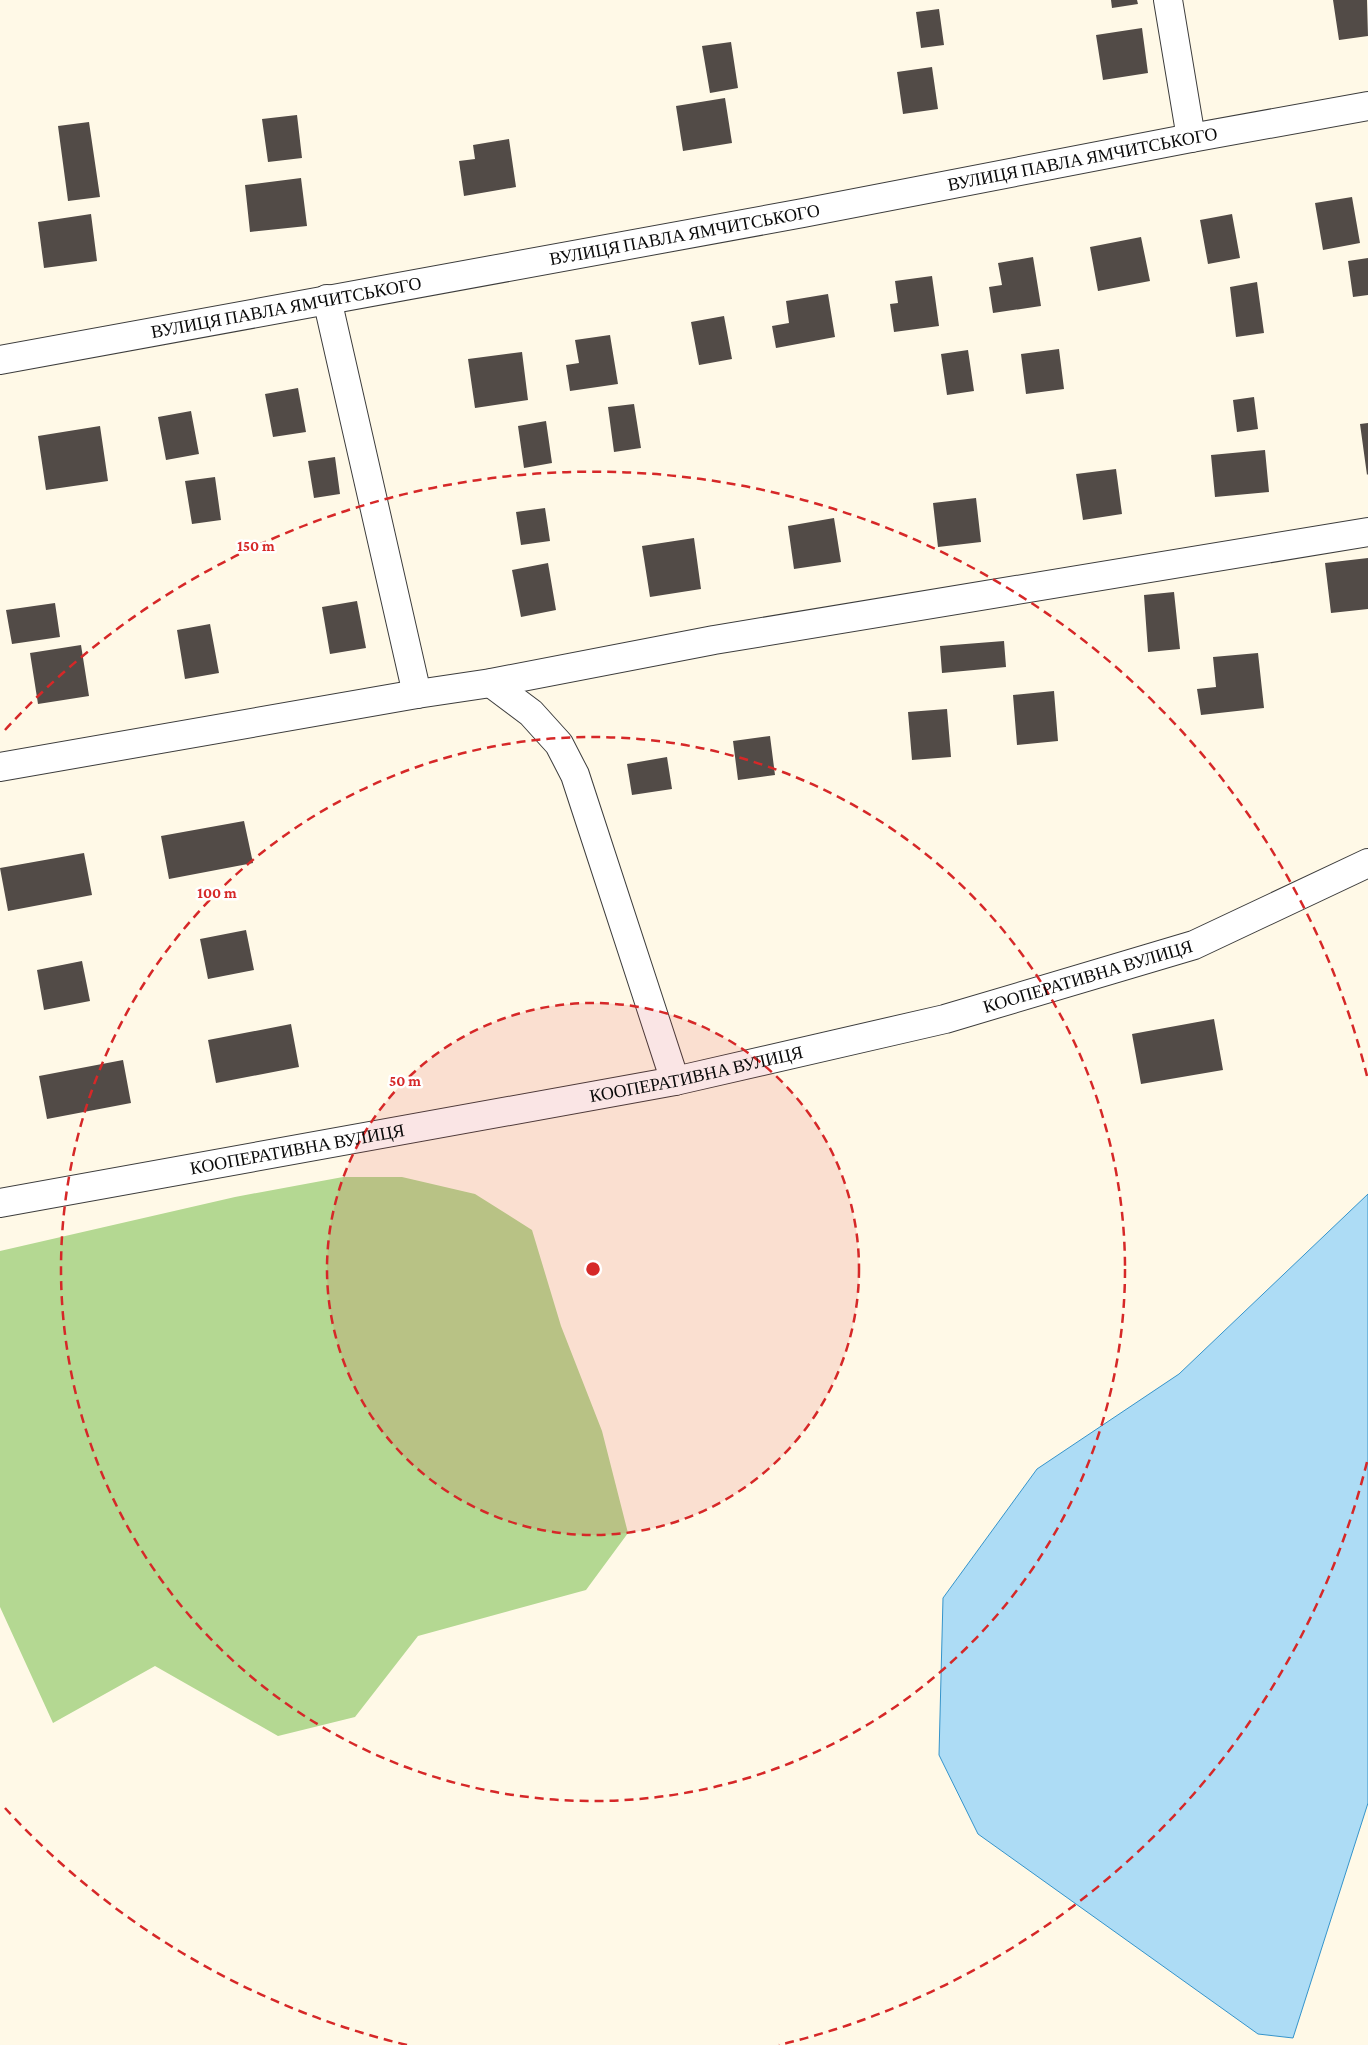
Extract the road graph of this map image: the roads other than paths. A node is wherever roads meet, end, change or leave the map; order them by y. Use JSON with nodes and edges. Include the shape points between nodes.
{"nodes":[{"id":1,"x":1168,"y":0,"type":"edge"},
{"id":2,"x":1368,"y":106,"type":"edge"},
{"id":3,"x":1192,"y":138,"type":"junction"},
{"id":4,"x":327,"y":299,"type":"junction"},
{"id":5,"x":0,"y":360,"type":"edge"},
{"id":6,"x":1368,"y":532,"type":"edge"},
{"id":7,"x":491,"y":684,"type":"junction"},
{"id":8,"x":417,"y":694,"type":"junction"},
{"id":9,"x":0,"y":767,"type":"edge"},
{"id":10,"x":1368,"y":863,"type":"edge"},
{"id":11,"x":675,"y":1082,"type":"junction"},
{"id":12,"x":0,"y":1203,"type":"edge"}],
"edges":[{"from":1,"to":3,"type":"street"},
{"from":2,"to":3,"type":"street","name":"ВУЛИЦЯ ПАВЛА ЯМЧИТСЬКОГО"},
{"from":3,"to":4,"type":"street","name":"ВУЛИЦЯ ПАВЛА ЯМЧИТСЬКОГО"},
{"from":4,"to":5,"type":"street","name":"ВУЛИЦЯ ПАВЛА ЯМЧИТСЬКОГО"},
{"from":4,"to":8,"type":"street"},
{"from":6,"to":7,"type":"street","via":[[714,640]]},
{"from":7,"to":8,"type":"street"},
{"from":7,"to":11,"type":"street","via":[[536,719],[559,744],[575,775]]},
{"from":8,"to":9,"type":"street"},
{"from":10,"to":11,"type":"street","name":"КООПЕРАТИВНА ВУЛИЦЯ","via":[[1194,945],[945,1019]]},
{"from":11,"to":12,"type":"street","name":"КООПЕРАТИВНА ВУЛИЦЯ"}]}
